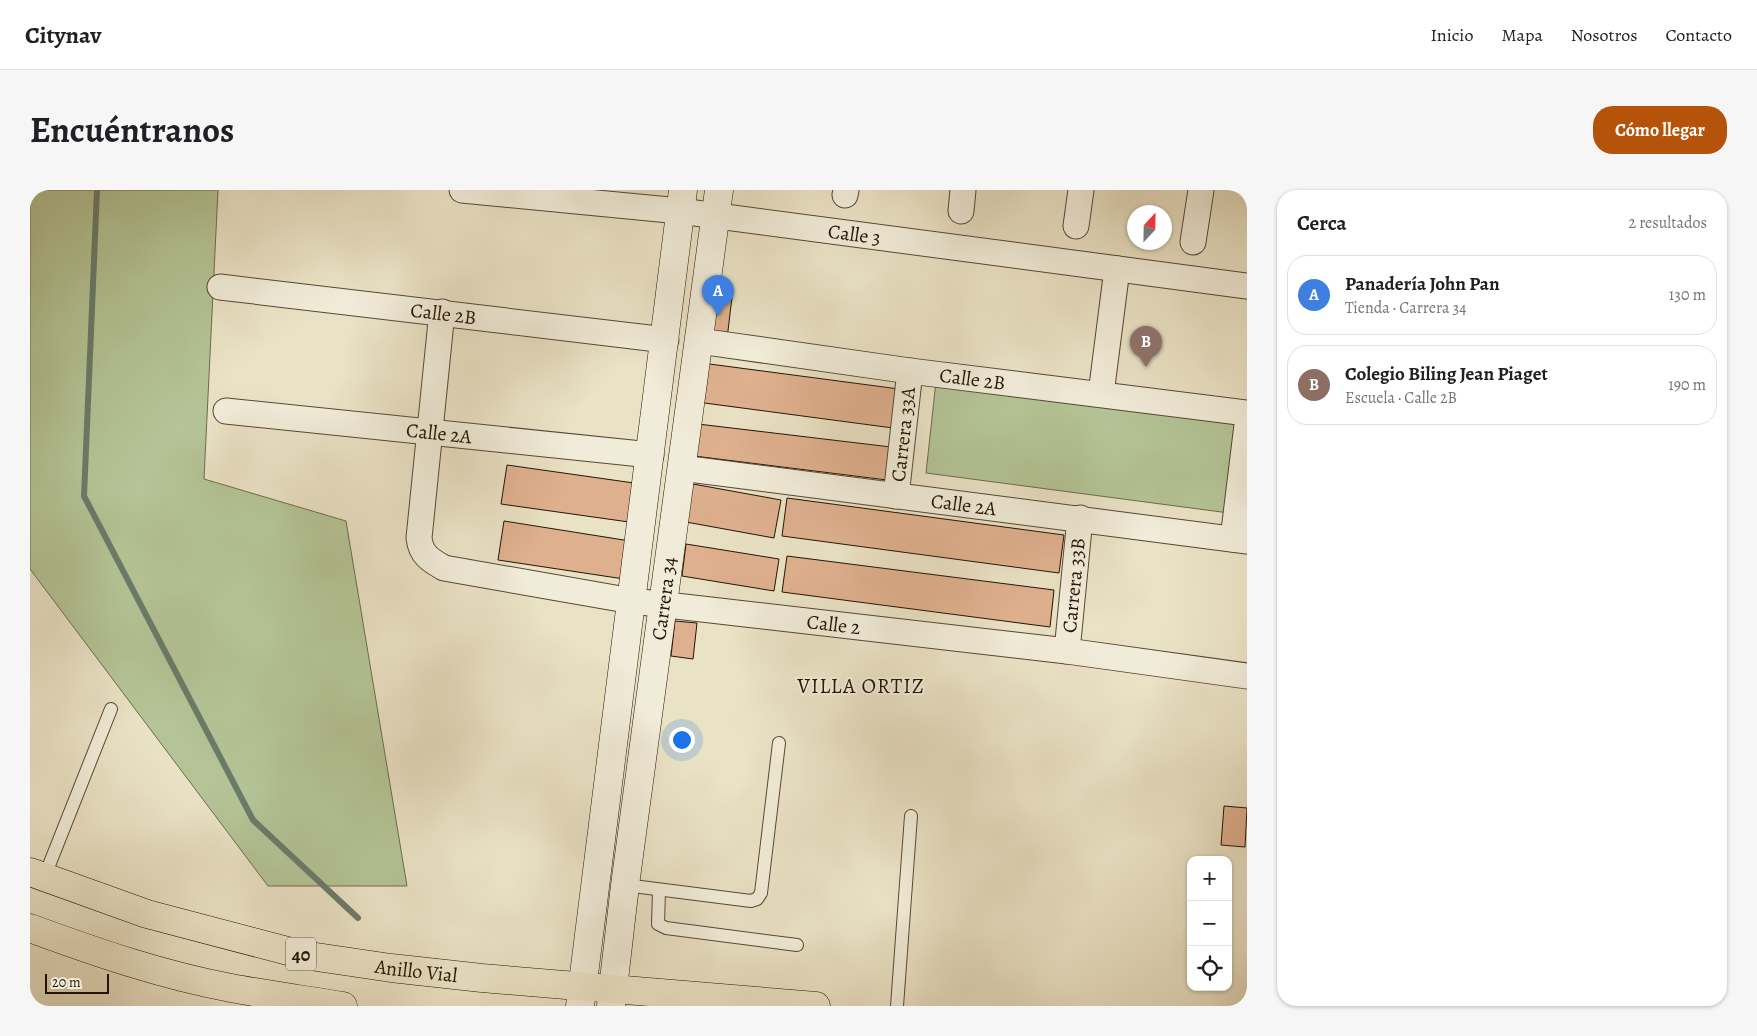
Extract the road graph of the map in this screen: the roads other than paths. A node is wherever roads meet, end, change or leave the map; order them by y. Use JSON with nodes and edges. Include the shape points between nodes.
{"nodes":[{"id":1,"x":462,"y":190,"type":"edge"},
{"id":2,"x":719,"y":190,"type":"edge"},
{"id":3,"x":1081,"y":190,"type":"edge"},
{"id":4,"x":1201,"y":190,"type":"edge"},
{"id":5,"x":555,"y":194,"type":"edge"},
{"id":6,"x":682,"y":201,"type":"edge"},
{"id":7,"x":715,"y":217,"type":"junction"},
{"id":8,"x":1076,"y":226,"type":"dead end"},
{"id":9,"x":1193,"y":242,"type":"dead end"},
{"id":10,"x":1117,"y":269,"type":"junction"},
{"id":11,"x":1247,"y":286,"type":"edge"},
{"id":12,"x":220,"y":287,"type":"dead end"},
{"id":13,"x":442,"y":312,"type":"junction"},
{"id":14,"x":666,"y":340,"type":"junction"},
{"id":15,"x":699,"y":342,"type":"junction"},
{"id":16,"x":910,"y":371,"type":"junction"},
{"id":17,"x":1101,"y":394,"type":"junction"},
{"id":18,"x":226,"y":411,"type":"dead end"},
{"id":19,"x":1247,"y":413,"type":"edge"},
{"id":20,"x":1247,"y":425,"type":"edge"},
{"id":21,"x":430,"y":432,"type":"junction"},
{"id":22,"x":651,"y":456,"type":"junction"},
{"id":23,"x":681,"y":468,"type":"junction"},
{"id":24,"x":896,"y":496,"type":"junction"},
{"id":25,"x":1080,"y":518,"type":"junction"},
{"id":26,"x":1240,"y":540,"type":"edge"},
{"id":27,"x":632,"y":601,"type":"junction"},
{"id":28,"x":664,"y":604,"type":"junction"},
{"id":29,"x":1067,"y":651,"type":"junction"},
{"id":30,"x":1247,"y":676,"type":"edge"},
{"id":31,"x":112,"y":709,"type":"dead end"},
{"id":32,"x":779,"y":743,"type":"dead end"},
{"id":33,"x":911,"y":816,"type":"dead end"},
{"id":34,"x":37,"y":875,"type":"edge"},
{"id":35,"x":624,"y":885,"type":"junction"},
{"id":36,"x":659,"y":891,"type":"junction"},
{"id":37,"x":30,"y":928,"type":"edge"},
{"id":38,"x":797,"y":944,"type":"dead end"},
{"id":39,"x":582,"y":996,"type":"edge"},
{"id":40,"x":612,"y":997,"type":"edge"},
{"id":41,"x":343,"y":1006,"type":"edge"},
{"id":42,"x":816,"y":1006,"type":"edge"},
{"id":43,"x":897,"y":1006,"type":"edge"}],
"edges":[{"from":1,"to":5,"type":"street","name":"Calle 3"},
{"from":2,"to":7,"type":"street","name":"Carrera 34"},
{"from":3,"to":8,"type":"street"},
{"from":4,"to":9,"type":"street"},
{"from":5,"to":6,"type":"street","name":"Calle 3"},
{"from":6,"to":7,"type":"street","name":"Calle 3"},
{"from":6,"to":14,"type":"street","name":"Carrera 34"},
{"from":7,"to":10,"type":"street","name":"Calle 3"},
{"from":7,"to":15,"type":"street","name":"Carrera 34"},
{"from":10,"to":11,"type":"street","name":"Calle 3"},
{"from":10,"to":17,"type":"street"},
{"from":12,"to":13,"type":"street","name":"Calle 2B"},
{"from":13,"to":14,"type":"street","name":"Calle 2B"},
{"from":13,"to":21,"type":"street"},
{"from":14,"to":22,"type":"street","name":"Carrera 34"},
{"from":15,"to":16,"type":"street","name":"Calle 2B"},
{"from":15,"to":23,"type":"street","name":"Carrera 34"},
{"from":16,"to":17,"type":"street","name":"Calle 2B"},
{"from":16,"to":24,"type":"street","name":"Carrera 33A"},
{"from":17,"to":19,"type":"street","name":"Calle 2B"},
{"from":18,"to":21,"type":"street","name":"Calle 2A"},
{"from":20,"to":26,"type":"street"},
{"from":21,"to":22,"type":"street","name":"Calle 2A"},
{"from":21,"to":27,"type":"street","name":"Calle 2","via":[[419,538],[425,557],[444,568]]},
{"from":22,"to":27,"type":"street","name":"Carrera 34"},
{"from":23,"to":24,"type":"street","name":"Calle 2A"},
{"from":23,"to":28,"type":"street","name":"Carrera 34"},
{"from":24,"to":25,"type":"street","name":"Calle 2A"},
{"from":25,"to":26,"type":"street","name":"Calle 2A"},
{"from":25,"to":29,"type":"street","name":"Carrera 33B"},
{"from":27,"to":28,"type":"street","name":"Calle 2"},
{"from":27,"to":39,"type":"street","name":"Carrera 34"},
{"from":28,"to":29,"type":"street","name":"Calle 2"},
{"from":28,"to":35,"type":"street","name":"Carrera 34"},
{"from":29,"to":30,"type":"street","name":"Calle 2"},
{"from":31,"to":34,"type":"lane"},
{"from":32,"to":36,"type":"lane","via":[[767,852],[761,894],[757,899]]},
{"from":33,"to":43,"type":"lane"},
{"from":34,"to":39,"type":"highway","name":"Anillo Vial","number":"40","via":[[147,914],[303,955]]},
{"from":35,"to":36,"type":"lane"},
{"from":35,"to":40,"type":"street","name":"Carrera 34"},
{"from":36,"to":38,"type":"lane","via":[[658,924],[666,928]]},
{"from":37,"to":41,"type":"highway","number":"40","via":[[181,977]]},
{"from":39,"to":40,"type":"highway","name":"Anillo Vial","number":"40"},
{"from":40,"to":42,"type":"highway","name":"Anillo Vial","number":"40"}]}
